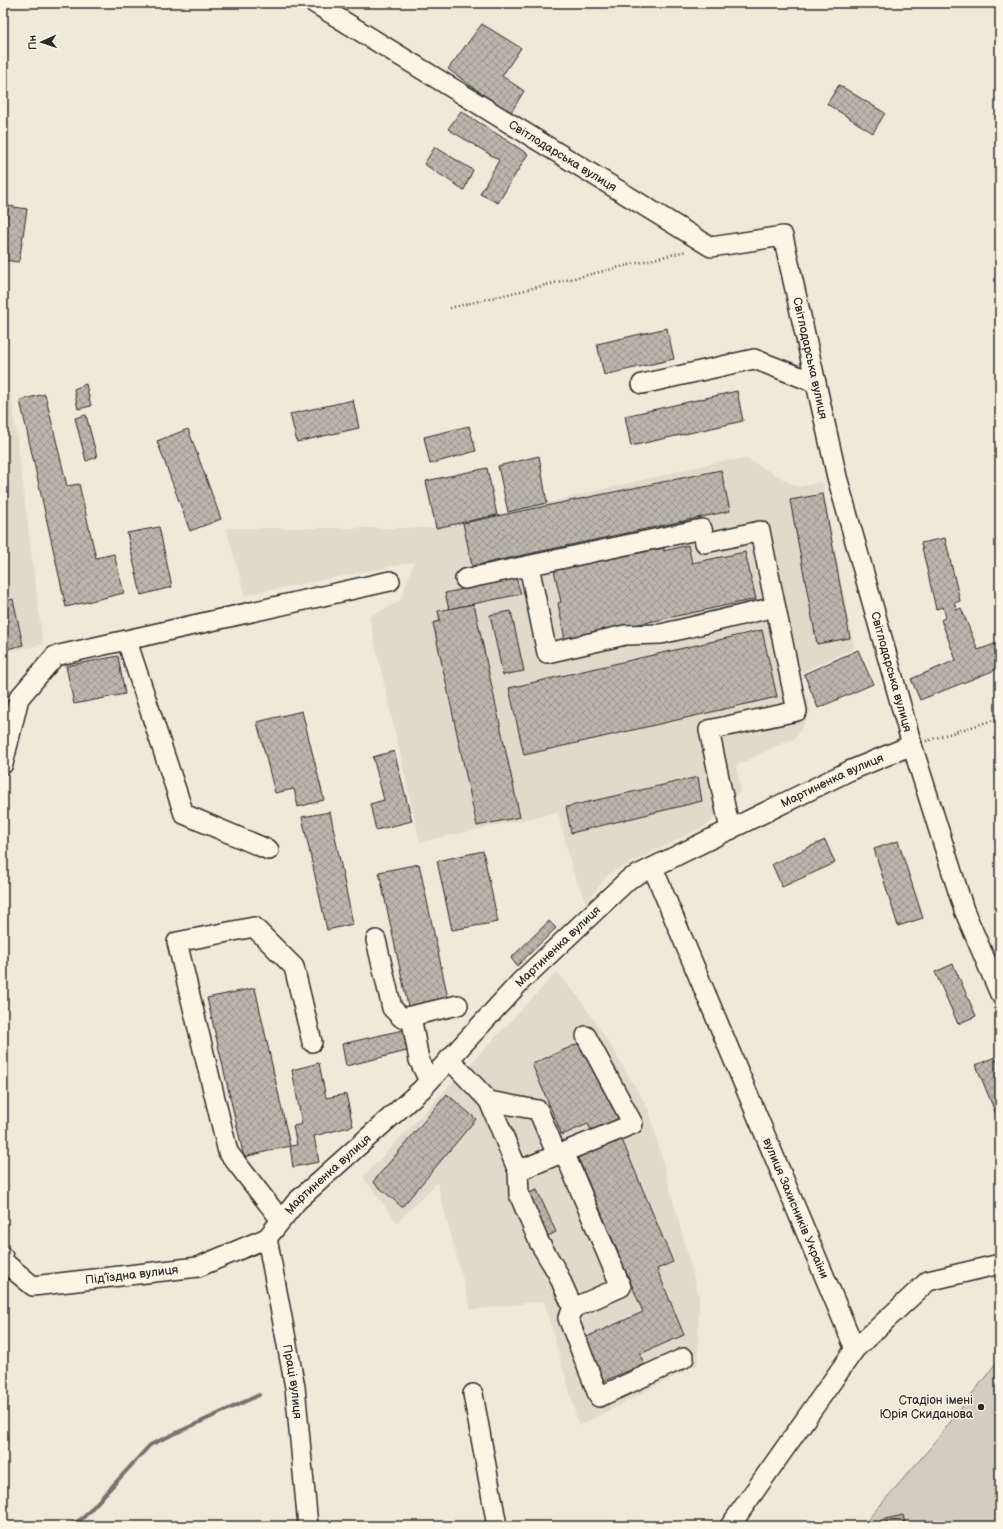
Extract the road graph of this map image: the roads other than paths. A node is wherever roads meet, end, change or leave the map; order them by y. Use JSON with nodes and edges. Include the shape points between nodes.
{"nodes":[{"id":1,"x":314,"y":3,"type":"edge"},
{"id":2,"x":816,"y":383,"type":"junction"},
{"id":3,"x":642,"y":384,"type":"dead end"},
{"id":4,"x":529,"y":566,"type":"junction"},
{"id":5,"x":465,"y":579,"type":"dead end"},
{"id":6,"x":390,"y":581,"type":"dead end"},
{"id":7,"x":775,"y":607,"type":"junction"},
{"id":8,"x":127,"y":640,"type":"junction"},
{"id":9,"x":912,"y":745,"type":"junction"},
{"id":10,"x":3,"y":764,"type":"edge"},
{"id":11,"x":730,"y":830,"type":"junction"},
{"id":12,"x":270,"y":850,"type":"dead end"},
{"id":13,"x":653,"y":868,"type":"junction"},
{"id":14,"x":376,"y":940,"type":"dead end"},
{"id":15,"x":1000,"y":994,"type":"edge"},
{"id":16,"x":458,"y":1005,"type":"dead end"},
{"id":17,"x":411,"y":1016,"type":"junction"},
{"id":18,"x":586,"y":1036,"type":"dead end"},
{"id":19,"x":312,"y":1042,"type":"dead end"},
{"id":20,"x":449,"y":1060,"type":"junction"},
{"id":21,"x":429,"y":1081,"type":"junction"},
{"id":22,"x":489,"y":1101,"type":"junction"},
{"id":23,"x":561,"y":1154,"type":"junction"},
{"id":24,"x":518,"y":1171,"type":"junction"},
{"id":25,"x":281,"y":1220,"type":"junction"},
{"id":26,"x":267,"y":1238,"type":"junction"},
{"id":27,"x":3,"y":1257,"type":"edge"},
{"id":28,"x":1000,"y":1264,"type":"edge"},
{"id":29,"x":573,"y":1308,"type":"junction"},
{"id":30,"x":854,"y":1349,"type":"junction"},
{"id":31,"x":684,"y":1358,"type":"dead end"},
{"id":32,"x":473,"y":1394,"type":"dead end"},
{"id":33,"x":308,"y":1526,"type":"edge"},
{"id":34,"x":497,"y":1526,"type":"edge"},
{"id":35,"x":730,"y":1526,"type":"edge"}],
"edges":[{"from":1,"to":2,"type":"street","name":"Світлодарська вулиця","via":[[711,246],[783,236]]},
{"from":2,"to":3,"type":"street","via":[[754,359]]},
{"from":2,"to":9,"type":"street","name":"Світлодарська вулиця","via":[[837,477]]},
{"from":4,"to":5,"type":"street"},
{"from":4,"to":7,"type":"street","via":[[547,653],[625,635],[661,634]]},
{"from":4,"to":7,"type":"street","via":[[702,529],[705,543],[760,531]]},
{"from":6,"to":8,"type":"street"},
{"from":7,"to":11,"type":"street","via":[[797,712],[709,730]]},
{"from":8,"to":10,"type":"street","via":[[55,656],[19,698]]},
{"from":8,"to":12,"type":"street","via":[[184,814]]},
{"from":9,"to":11,"type":"street","name":"Мартиненка вулиця","via":[[849,771]]},
{"from":9,"to":15,"type":"street","name":"Світлодарська вулиця","via":[[964,910]]},
{"from":11,"to":13,"type":"street","name":"Мартиненка вулиця"},
{"from":13,"to":20,"type":"street","name":"Мартиненка вулиця","via":[[629,879],[521,981]]},
{"from":13,"to":30,"type":"street","name":"вулиця Захисників України"},
{"from":14,"to":17,"type":"street","via":[[392,1008],[402,1018]]},
{"from":16,"to":17,"type":"street"},
{"from":17,"to":21,"type":"street","via":[[419,1060]]},
{"from":18,"to":23,"type":"street","via":[[633,1124]]},
{"from":19,"to":25,"type":"street","via":[[294,967],[254,927],[177,942],[228,1152]]},
{"from":20,"to":21,"type":"street","name":"Мартиненка вулиця"},
{"from":20,"to":22,"type":"street"},
{"from":21,"to":25,"type":"street","name":"Мартиненка вулиця","via":[[297,1200]]},
{"from":22,"to":23,"type":"street","via":[[538,1110]]},
{"from":22,"to":24,"type":"street"},
{"from":23,"to":24,"type":"street"},
{"from":23,"to":29,"type":"street","via":[[621,1287]]},
{"from":24,"to":29,"type":"street","via":[[519,1194]]},
{"from":25,"to":26,"type":"street","name":"Мартиненка вулиця"},
{"from":26,"to":27,"type":"street","name":"Під’їздна вулиця","via":[[198,1267],[33,1286],[4,1262]]},
{"from":26,"to":33,"type":"street","name":"Праці вулиця","via":[[296,1387]]},
{"from":28,"to":30,"type":"street","via":[[928,1281]]},
{"from":29,"to":31,"type":"street","via":[[568,1318],[599,1397]]},
{"from":30,"to":35,"type":"street"},
{"from":32,"to":34,"type":"street"}]}
